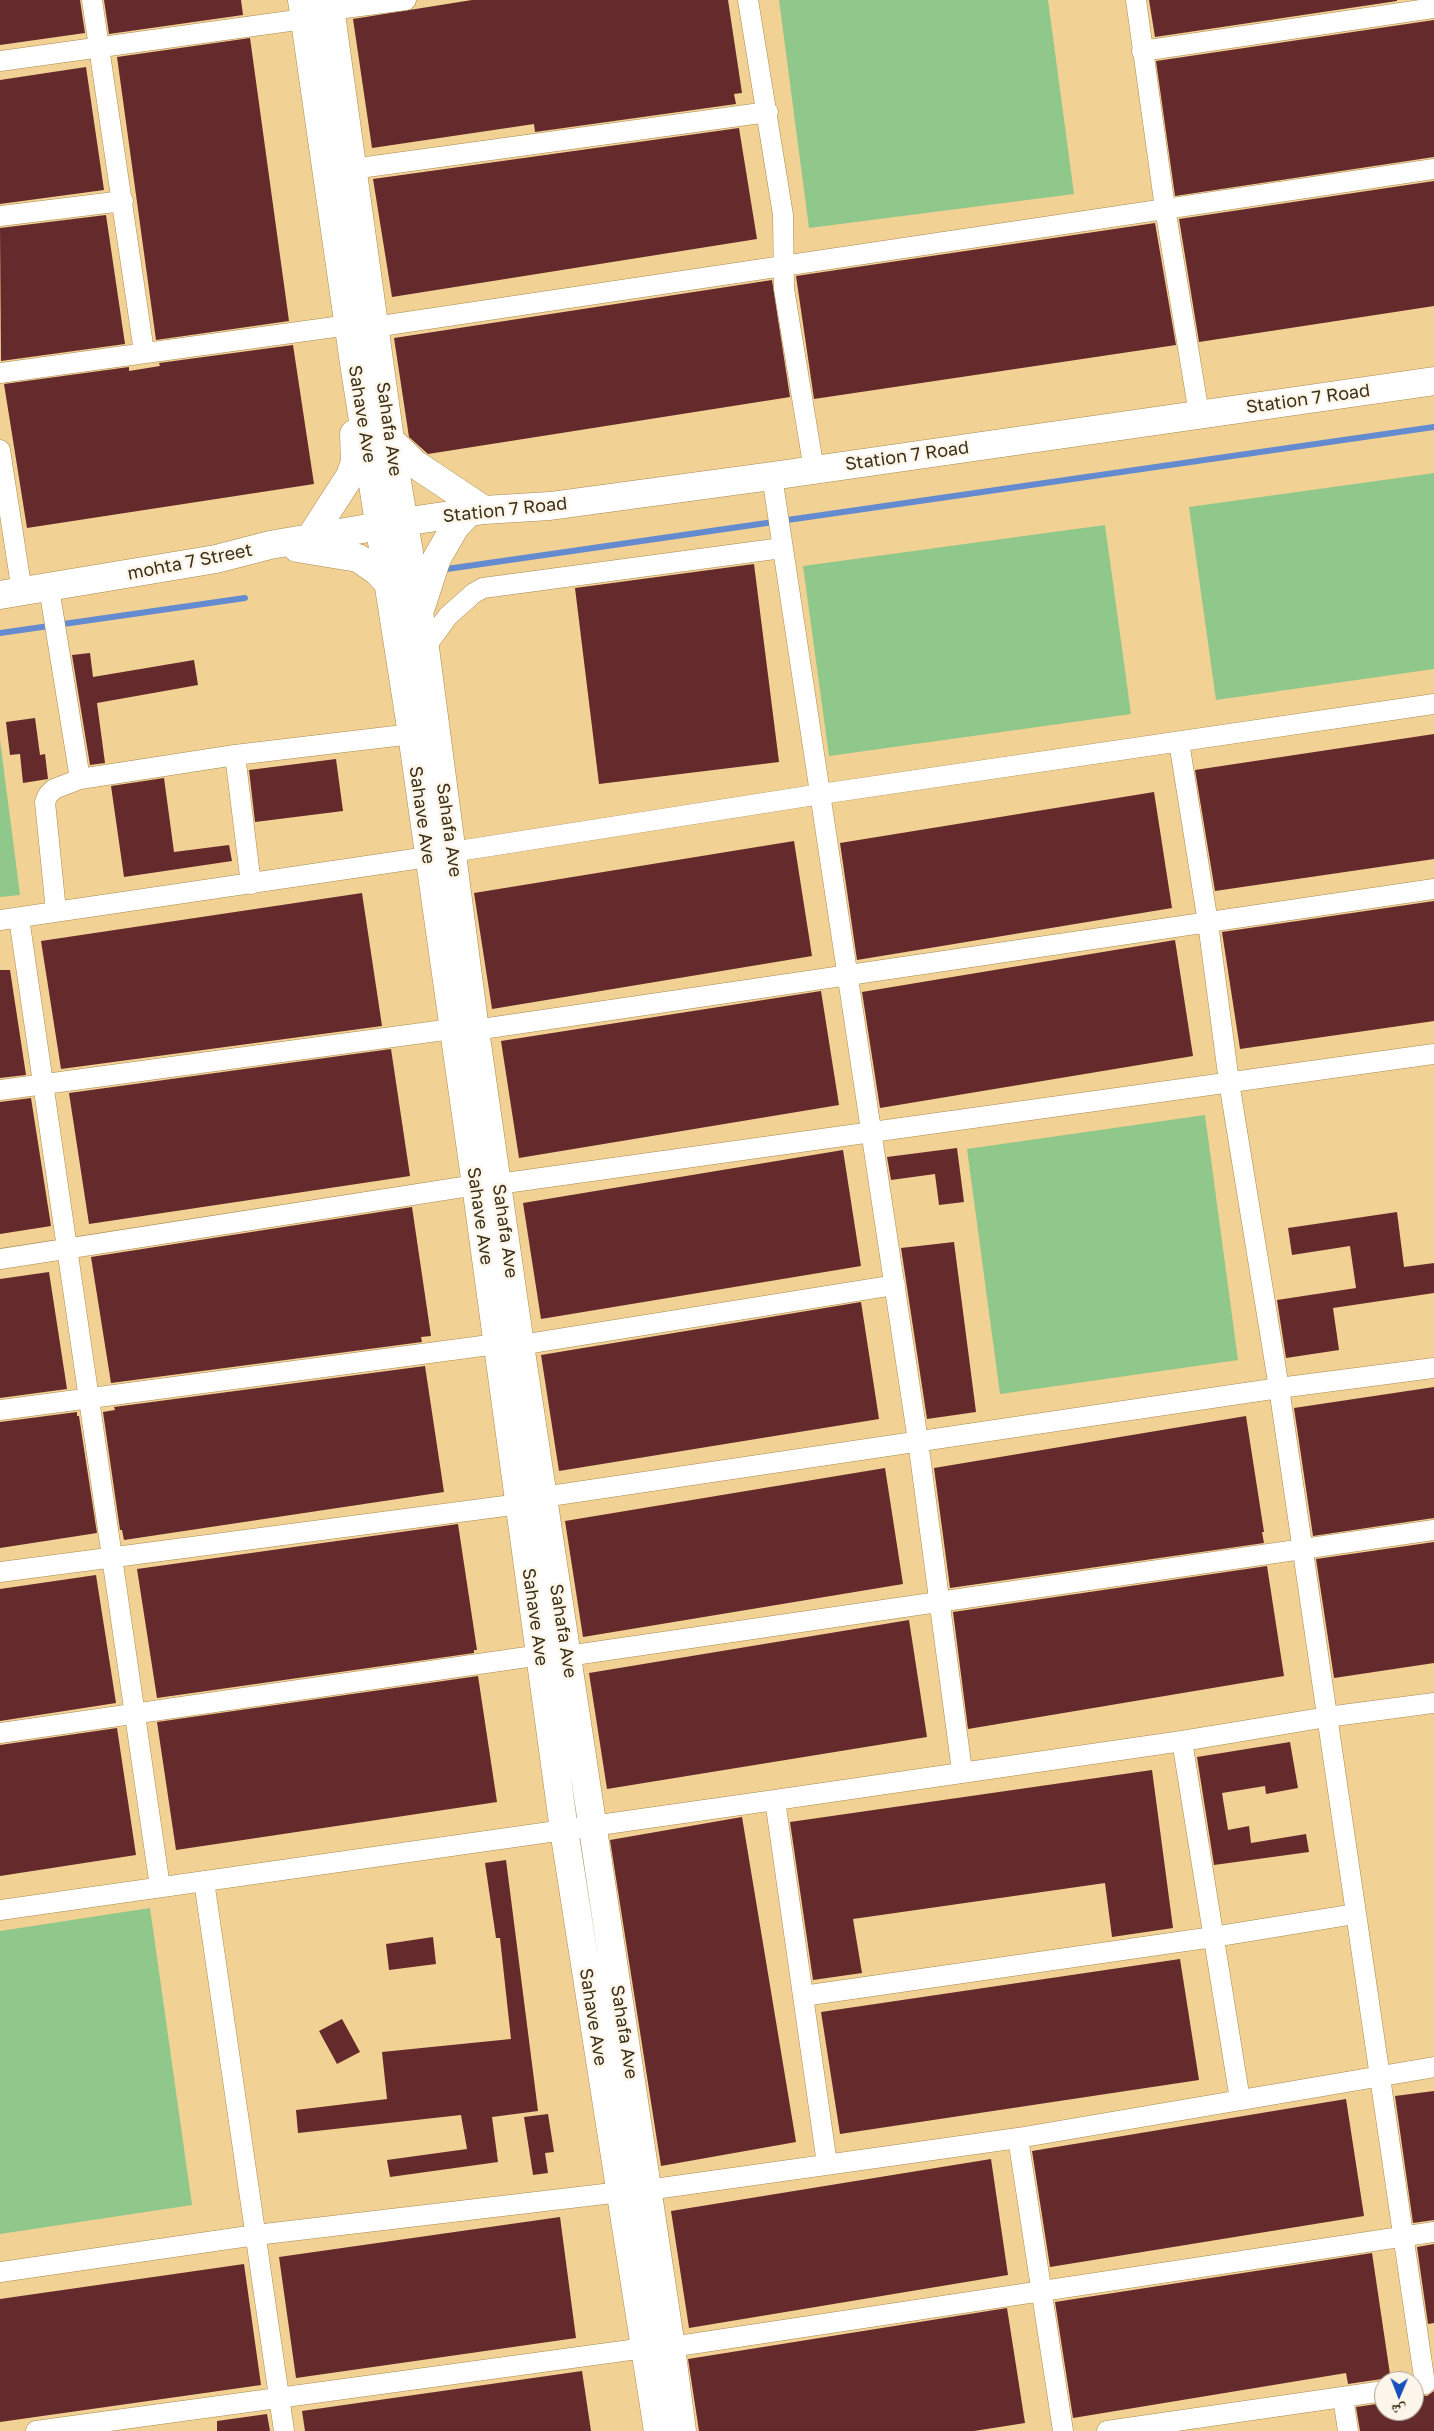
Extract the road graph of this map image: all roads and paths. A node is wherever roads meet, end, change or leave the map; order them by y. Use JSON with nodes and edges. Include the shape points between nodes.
{"nodes":[{"id":1,"x":92,"y":0,"type":"edge"},
{"id":2,"x":406,"y":0,"type":"edge"},
{"id":3,"x":748,"y":0,"type":"edge"},
{"id":4,"x":1136,"y":0,"type":"edge"},
{"id":5,"x":329,"y":5,"type":"edge"},
{"id":6,"x":1434,"y":8,"type":"edge"},
{"id":7,"x":303,"y":9,"type":"edge"},
{"id":8,"x":99,"y":46,"type":"junction"},
{"id":9,"x":1142,"y":52,"type":"junction"},
{"id":10,"x":0,"y":61,"type":"edge"},
{"id":11,"x":768,"y":112,"type":"junction"},
{"id":12,"x":352,"y":169,"type":"junction"},
{"id":13,"x":1434,"y":169,"type":"edge"},
{"id":14,"x":123,"y":201,"type":"junction"},
{"id":15,"x":1165,"y":208,"type":"junction"},
{"id":16,"x":0,"y":216,"type":"edge"},
{"id":17,"x":783,"y":264,"type":"junction"},
{"id":18,"x":362,"y":326,"type":"junction"},
{"id":19,"x":144,"y":352,"type":"junction"},
{"id":20,"x":354,"y":363,"type":"junction"},
{"id":21,"x":0,"y":373,"type":"edge"},
{"id":22,"x":1434,"y":382,"type":"edge"},
{"id":23,"x":1199,"y":414,"type":"junction"},
{"id":24,"x":390,"y":440,"type":"junction"},
{"id":25,"x":0,"y":450,"type":"edge"},
{"id":26,"x":814,"y":470,"type":"junction"},
{"id":27,"x":772,"y":476,"type":"junction"},
{"id":28,"x":476,"y":512,"type":"junction"},
{"id":29,"x":391,"y":524,"type":"junction"},
{"id":30,"x":310,"y":538,"type":"junction"},
{"id":31,"x":270,"y":545,"type":"junction"},
{"id":32,"x":782,"y":548,"type":"junction"},
{"id":33,"x":390,"y":585,"type":"junction"},
{"id":34,"x":50,"y":588,"type":"junction"},
{"id":35,"x":11,"y":593,"type":"edge"},
{"id":36,"x":419,"y":614,"type":"junction"},
{"id":37,"x":425,"y":648,"type":"junction"},
{"id":38,"x":403,"y":676,"type":"junction"},
{"id":39,"x":1434,"y":704,"type":"edge"},
{"id":40,"x":412,"y":734,"type":"junction"},
{"id":41,"x":1180,"y":742,"type":"junction"},
{"id":42,"x":235,"y":755,"type":"junction"},
{"id":43,"x":80,"y":779,"type":"junction"},
{"id":44,"x":821,"y":794,"type":"junction"},
{"id":45,"x":440,"y":854,"type":"junction"},
{"id":46,"x":251,"y":884,"type":"junction"},
{"id":47,"x":1434,"y":889,"type":"edge"},
{"id":48,"x":56,"y":911,"type":"junction"},
{"id":49,"x":10,"y":919,"type":"edge"},
{"id":50,"x":1208,"y":923,"type":"junction"},
{"id":51,"x":849,"y":975,"type":"junction"},
{"id":52,"x":464,"y":1029,"type":"junction"},
{"id":53,"x":1434,"y":1054,"type":"edge"},
{"id":54,"x":1229,"y":1082,"type":"junction"},
{"id":55,"x":43,"y":1084,"type":"junction"},
{"id":56,"x":0,"y":1090,"type":"edge"},
{"id":57,"x":871,"y":1131,"type":"junction"},
{"id":58,"x":487,"y":1185,"type":"junction"},
{"id":59,"x":68,"y":1250,"type":"junction"},
{"id":60,"x":0,"y":1258,"type":"edge"},
{"id":61,"x":895,"y":1285,"type":"junction"},
{"id":62,"x":509,"y":1344,"type":"junction"},
{"id":63,"x":1434,"y":1368,"type":"edge"},
{"id":64,"x":1279,"y":1388,"type":"junction"},
{"id":65,"x":89,"y":1398,"type":"junction"},
{"id":66,"x":0,"y":1410,"type":"edge"},
{"id":67,"x":918,"y":1441,"type":"junction"},
{"id":68,"x":531,"y":1500,"type":"junction"},
{"id":69,"x":1434,"y":1530,"type":"edge"},
{"id":70,"x":1302,"y":1551,"type":"junction"},
{"id":71,"x":112,"y":1556,"type":"junction"},
{"id":72,"x":0,"y":1572,"type":"edge"},
{"id":73,"x":940,"y":1601,"type":"junction"},
{"id":74,"x":554,"y":1656,"type":"junction"},
{"id":75,"x":1434,"y":1703,"type":"edge"},
{"id":76,"x":135,"y":1713,"type":"junction"},
{"id":77,"x":1327,"y":1717,"type":"junction"},
{"id":78,"x":0,"y":1733,"type":"edge"},
{"id":79,"x":1182,"y":1741,"type":"junction"},
{"id":80,"x":962,"y":1771,"type":"junction"},
{"id":81,"x":775,"y":1800,"type":"junction"},
{"id":82,"x":592,"y":1824,"type":"junction"},
{"id":83,"x":564,"y":1830,"type":"junction"},
{"id":84,"x":204,"y":1881,"type":"junction"},
{"id":85,"x":160,"y":1887,"type":"junction"},
{"id":86,"x":0,"y":1910,"type":"edge"},
{"id":87,"x":1355,"y":1914,"type":"junction"},
{"id":88,"x":1213,"y":1937,"type":"junction"},
{"id":89,"x":803,"y":1996,"type":"junction"},
{"id":90,"x":1434,"y":2067,"type":"edge"},
{"id":91,"x":1378,"y":2076,"type":"junction"},
{"id":92,"x":1240,"y":2100,"type":"junction"},
{"id":93,"x":1018,"y":2138,"type":"junction"},
{"id":94,"x":827,"y":2164,"type":"junction"},
{"id":95,"x":647,"y":2190,"type":"junction"},
{"id":96,"x":621,"y":2192,"type":"junction"},
{"id":97,"x":1434,"y":2232,"type":"edge"},
{"id":98,"x":256,"y":2235,"type":"junction"},
{"id":99,"x":1402,"y":2236,"type":"junction"},
{"id":100,"x":0,"y":2272,"type":"edge"},
{"id":101,"x":1041,"y":2292,"type":"junction"},
{"id":102,"x":658,"y":2348,"type":"junction"},
{"id":103,"x":1422,"y":2371,"type":"edge"},
{"id":104,"x":1374,"y":2392,"type":"edge"},
{"id":105,"x":1343,"y":2397,"type":"junction"},
{"id":106,"x":280,"y":2399,"type":"junction"},
{"id":107,"x":1143,"y":2428,"type":"edge"},
{"id":108,"x":36,"y":2431,"type":"edge"},
{"id":109,"x":284,"y":2431,"type":"edge"},
{"id":110,"x":658,"y":2431,"type":"edge"},
{"id":111,"x":682,"y":2431,"type":"edge"},
{"id":112,"x":1063,"y":2431,"type":"edge"},
{"id":113,"x":1107,"y":2431,"type":"edge"},
{"id":114,"x":1348,"y":2431,"type":"edge"}],
"edges":[{"from":1,"to":8,"type":"street"},
{"from":2,"to":5,"type":"street"},
{"from":3,"to":11,"type":"street"},
{"from":4,"to":9,"type":"street"},
{"from":5,"to":12,"type":"main road","name":"Sahafa Ave"},
{"from":6,"to":9,"type":"street"},
{"from":7,"to":8,"type":"street"},
{"from":7,"to":18,"type":"main road","name":"Sahave Ave"},
{"from":8,"to":10,"type":"street"},
{"from":8,"to":14,"type":"street"},
{"from":9,"to":15,"type":"street"},
{"from":11,"to":12,"type":"street"},
{"from":11,"to":17,"type":"street","via":[[784,215]]},
{"from":12,"to":18,"type":"main road","name":"Sahafa Ave"},
{"from":13,"to":15,"type":"street"},
{"from":14,"to":16,"type":"street"},
{"from":14,"to":19,"type":"street"},
{"from":15,"to":17,"type":"street"},
{"from":15,"to":23,"type":"street"},
{"from":17,"to":18,"type":"street"},
{"from":17,"to":26,"type":"street","via":[[784,289]]},
{"from":18,"to":19,"type":"street"},
{"from":18,"to":20,"type":"main road","name":"Sahave Ave"},
{"from":18,"to":24,"type":"main road","name":"Sahafa Ave"},
{"from":19,"to":21,"type":"street"},
{"from":20,"to":29,"type":"main road","name":"Sahave Ave"},
{"from":20,"to":30,"type":"main road","via":[[350,390],[354,462],[343,490]]},
{"from":22,"to":23,"type":"main road","name":"Station 7 Road"},
{"from":23,"to":26,"type":"main road","name":"Station 7 Road"},
{"from":24,"to":28,"type":"main road"},
{"from":24,"to":29,"type":"main road","name":"Sahafa Ave"},
{"from":25,"to":35,"type":"street"},
{"from":26,"to":27,"type":"main road","name":"Station 7 Road"},
{"from":27,"to":28,"type":"main road","name":"Station 7 Road","via":[[550,506]]},
{"from":27,"to":32,"type":"street"},
{"from":28,"to":29,"type":"main road","name":"Station 7 Road"},
{"from":28,"to":36,"type":"main road","via":[[455,527],[437,558]]},
{"from":29,"to":30,"type":"main road","name":"mohta 7 Street"},
{"from":29,"to":33,"type":"main road","name":"Sahave Ave"},
{"from":29,"to":36,"type":"main road","name":"Sahafa Ave"},
{"from":30,"to":31,"type":"main road","name":"mohta 7 Street"},
{"from":31,"to":33,"type":"main road","via":[[358,558]]},
{"from":31,"to":34,"type":"main road","name":"mohta 7 Street","via":[[216,559]]},
{"from":32,"to":37,"type":"street","via":[[484,588],[448,616]]},
{"from":32,"to":44,"type":"street"},
{"from":33,"to":38,"type":"main road","name":"Sahave Ave"},
{"from":34,"to":35,"type":"main road","name":"mohta 7 Street"},
{"from":34,"to":43,"type":"street"},
{"from":36,"to":37,"type":"main road","name":"Sahafa Ave"},
{"from":37,"to":38,"type":"street"},
{"from":37,"to":45,"type":"main road","name":"Sahafa Ave"},
{"from":38,"to":40,"type":"main road","name":"Sahave Ave"},
{"from":39,"to":41,"type":"street"},
{"from":40,"to":42,"type":"street"},
{"from":40,"to":45,"type":"main road","name":"Sahave Ave"},
{"from":41,"to":44,"type":"street"},
{"from":41,"to":50,"type":"street"},
{"from":42,"to":43,"type":"street"},
{"from":42,"to":46,"type":"street"},
{"from":43,"to":48,"type":"street","via":[[54,789],[45,802]]},
{"from":44,"to":45,"type":"street"},
{"from":44,"to":51,"type":"street"},
{"from":45,"to":46,"type":"street"},
{"from":45,"to":52,"type":"main road","name":"Sahave Ave"},
{"from":46,"to":48,"type":"street"},
{"from":47,"to":50,"type":"street"},
{"from":48,"to":49,"type":"street"},
{"from":49,"to":55,"type":"street"},
{"from":50,"to":51,"type":"street"},
{"from":50,"to":54,"type":"street"},
{"from":51,"to":52,"type":"street"},
{"from":51,"to":57,"type":"street"},
{"from":52,"to":55,"type":"street"},
{"from":52,"to":58,"type":"main road","name":"Sahave Ave"},
{"from":53,"to":54,"type":"street"},
{"from":54,"to":57,"type":"street"},
{"from":54,"to":64,"type":"street"},
{"from":55,"to":56,"type":"street"},
{"from":55,"to":59,"type":"street"},
{"from":57,"to":58,"type":"street"},
{"from":57,"to":61,"type":"street"},
{"from":58,"to":59,"type":"street"},
{"from":58,"to":62,"type":"main road","name":"Sahave Ave"},
{"from":59,"to":60,"type":"street"},
{"from":59,"to":65,"type":"street"},
{"from":61,"to":62,"type":"street"},
{"from":61,"to":67,"type":"street"},
{"from":62,"to":65,"type":"street"},
{"from":62,"to":68,"type":"main road","name":"Sahave Ave"},
{"from":63,"to":64,"type":"street"},
{"from":64,"to":67,"type":"street"},
{"from":64,"to":70,"type":"street"},
{"from":65,"to":66,"type":"street"},
{"from":65,"to":71,"type":"street"},
{"from":67,"to":68,"type":"street"},
{"from":67,"to":73,"type":"street"},
{"from":68,"to":71,"type":"street"},
{"from":68,"to":74,"type":"main road","name":"Sahave Ave"},
{"from":69,"to":70,"type":"street"},
{"from":70,"to":73,"type":"street"},
{"from":70,"to":77,"type":"street"},
{"from":71,"to":72,"type":"street"},
{"from":71,"to":76,"type":"street"},
{"from":73,"to":74,"type":"street"},
{"from":73,"to":80,"type":"street"},
{"from":74,"to":76,"type":"street"},
{"from":74,"to":82,"type":"main road","name":"Sahafa Ave"},
{"from":74,"to":83,"type":"main road","name":"Sahave Ave"},
{"from":75,"to":77,"type":"street"},
{"from":76,"to":78,"type":"street"},
{"from":76,"to":85,"type":"street"},
{"from":77,"to":79,"type":"street"},
{"from":77,"to":87,"type":"street"},
{"from":79,"to":80,"type":"street"},
{"from":79,"to":88,"type":"street"},
{"from":80,"to":81,"type":"street"},
{"from":81,"to":82,"type":"street"},
{"from":81,"to":89,"type":"street"},
{"from":82,"to":83,"type":"street"},
{"from":82,"to":95,"type":"main road","name":"Sahafa Ave"},
{"from":83,"to":84,"type":"street"},
{"from":83,"to":96,"type":"main road","name":"Sahave Ave"},
{"from":84,"to":85,"type":"street"},
{"from":84,"to":98,"type":"street"},
{"from":85,"to":86,"type":"street"},
{"from":87,"to":88,"type":"street"},
{"from":87,"to":91,"type":"street"},
{"from":88,"to":89,"type":"street"},
{"from":88,"to":92,"type":"street"},
{"from":89,"to":94,"type":"street"},
{"from":90,"to":91,"type":"street"},
{"from":91,"to":92,"type":"street"},
{"from":91,"to":99,"type":"street"},
{"from":92,"to":93,"type":"street"},
{"from":93,"to":94,"type":"street"},
{"from":93,"to":101,"type":"street"},
{"from":94,"to":95,"type":"street"},
{"from":95,"to":102,"type":"main road","name":"Sahafa Ave"},
{"from":96,"to":98,"type":"street"},
{"from":96,"to":102,"type":"main road","name":"Sahave Ave"},
{"from":97,"to":99,"type":"street"},
{"from":98,"to":100,"type":"street"},
{"from":98,"to":106,"type":"street"},
{"from":99,"to":101,"type":"street"},
{"from":99,"to":103,"type":"street"},
{"from":101,"to":102,"type":"street"},
{"from":101,"to":112,"type":"street"},
{"from":102,"to":106,"type":"street"},
{"from":102,"to":110,"type":"main road","name":"Sahave Ave"},
{"from":102,"to":111,"type":"main road","name":"Sahafa Ave"},
{"from":104,"to":105,"type":"street"},
{"from":105,"to":107,"type":"street"},
{"from":105,"to":114,"type":"street"},
{"from":106,"to":108,"type":"street"},
{"from":106,"to":109,"type":"street"},
{"from":107,"to":113,"type":"street"}]}
